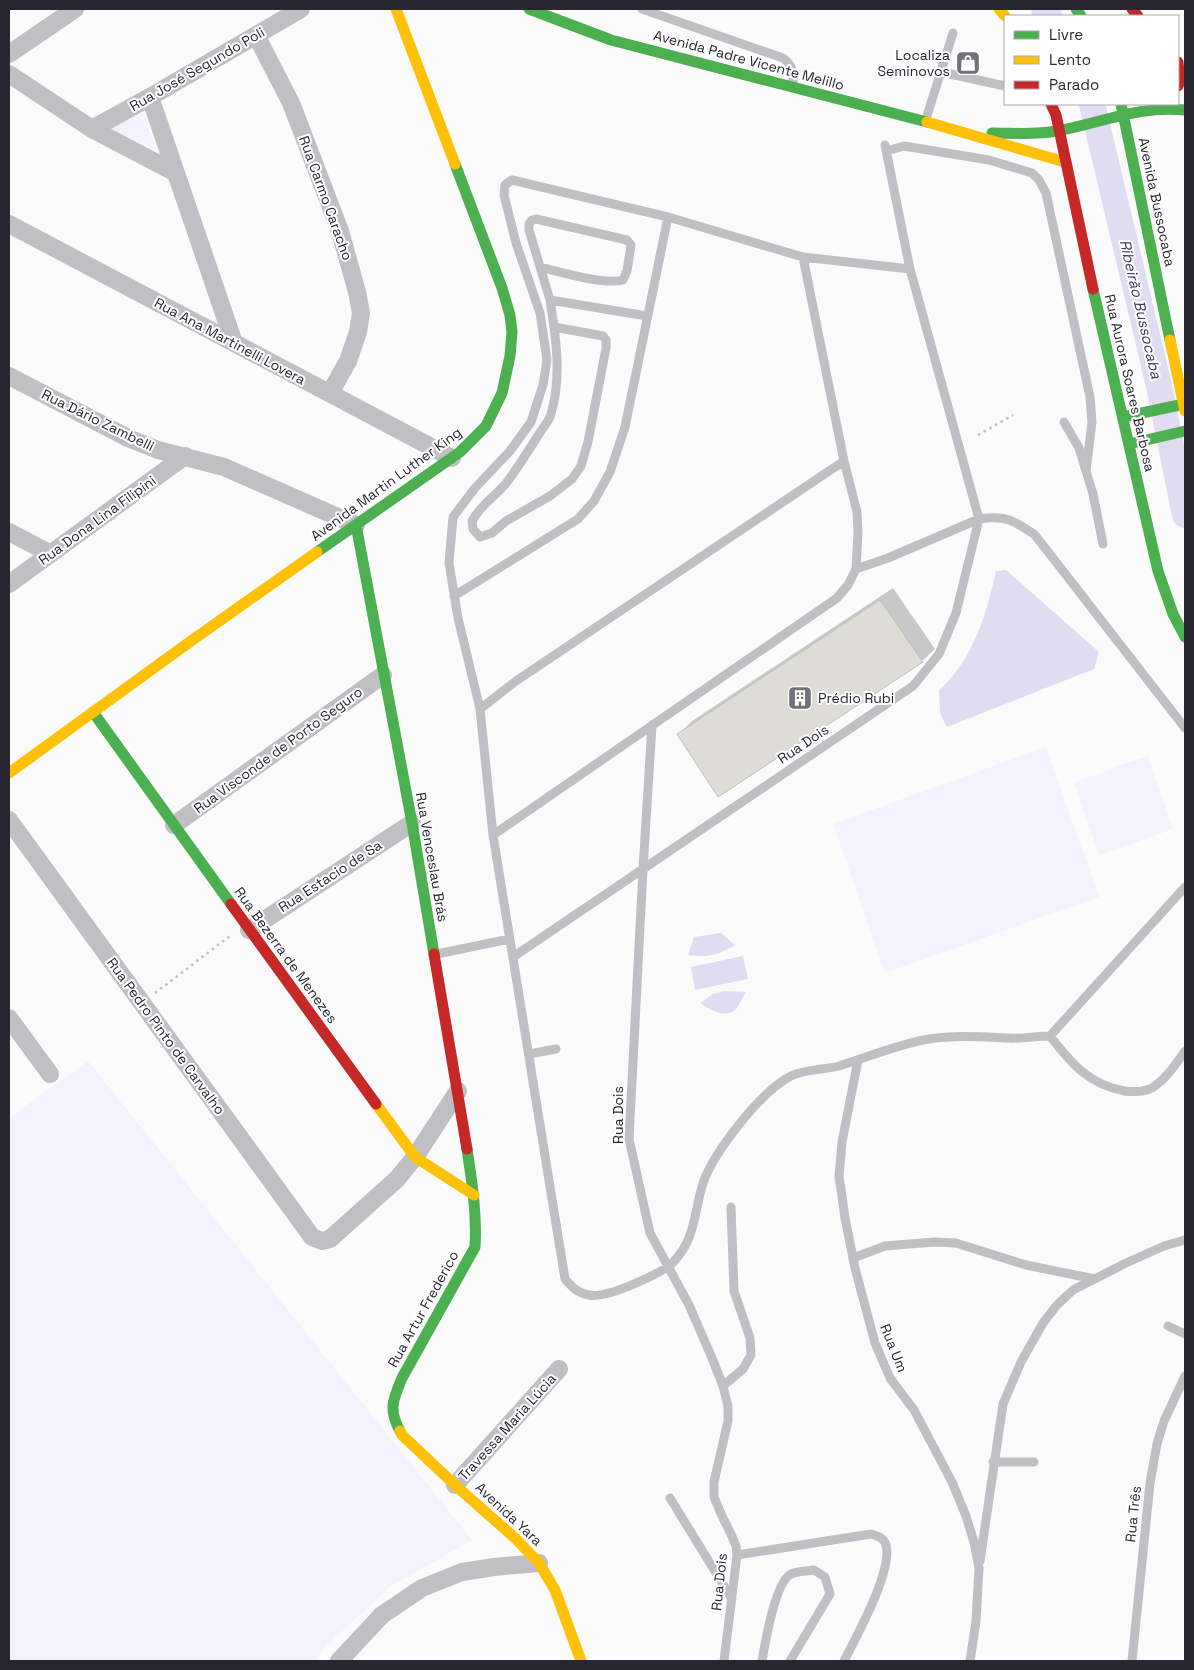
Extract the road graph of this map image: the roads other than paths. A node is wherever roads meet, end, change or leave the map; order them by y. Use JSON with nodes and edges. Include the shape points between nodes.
{"nodes":[{"id":1,"x":76,"y":9,"type":"edge"},
{"id":2,"x":301,"y":9,"type":"edge"},
{"id":3,"x":396,"y":9,"type":"edge"},
{"id":4,"x":529,"y":9,"type":"edge"},
{"id":5,"x":642,"y":9,"type":"edge"},
{"id":6,"x":408,"y":10,"type":"dead end"},
{"id":7,"x":404,"y":29,"type":"junction"},
{"id":8,"x":953,"y":33,"type":"dead end"},
{"id":9,"x":256,"y":35,"type":"junction"},
{"id":10,"x":9,"y":54,"type":"edge"},
{"id":11,"x":941,"y":72,"type":"junction"},
{"id":12,"x":9,"y":74,"type":"edge"},
{"id":13,"x":1004,"y":86,"type":"edge"},
{"id":14,"x":792,"y":87,"type":"junction"},
{"id":15,"x":150,"y":97,"type":"junction"},
{"id":16,"x":1051,"y":105,"type":"edge"},
{"id":17,"x":1163,"y":106,"type":"edge"},
{"id":18,"x":1185,"y":110,"type":"edge"},
{"id":19,"x":1120,"y":112,"type":"edge"},
{"id":20,"x":926,"y":122,"type":"junction"},
{"id":21,"x":92,"y":128,"type":"junction"},
{"id":22,"x":1059,"y":131,"type":"junction"},
{"id":23,"x":965,"y":132,"type":"junction"},
{"id":24,"x":1065,"y":162,"type":"junction"},
{"id":25,"x":176,"y":174,"type":"junction"},
{"id":26,"x":668,"y":217,"type":"junction"},
{"id":27,"x":9,"y":224,"type":"edge"},
{"id":28,"x":803,"y":256,"type":"junction"},
{"id":29,"x":540,"y":267,"type":"junction"},
{"id":30,"x":910,"y":269,"type":"junction"},
{"id":31,"x":550,"y":300,"type":"junction"},
{"id":32,"x":647,"y":316,"type":"junction"},
{"id":33,"x":554,"y":327,"type":"junction"},
{"id":34,"x":234,"y":343,"type":"junction"},
{"id":35,"x":9,"y":376,"type":"edge"},
{"id":36,"x":330,"y":393,"type":"junction"},
{"id":37,"x":1181,"y":407,"type":"edge"},
{"id":38,"x":1123,"y":418,"type":"junction"},
{"id":39,"x":1064,"y":422,"type":"dead end"},
{"id":40,"x":1183,"y":432,"type":"edge"},
{"id":41,"x":1134,"y":443,"type":"junction"},
{"id":42,"x":185,"y":456,"type":"junction"},
{"id":43,"x":452,"y":458,"type":"junction"},
{"id":44,"x":844,"y":461,"type":"junction"},
{"id":45,"x":1086,"y":471,"type":"junction"},
{"id":46,"x":979,"y":519,"type":"junction"},
{"id":47,"x":356,"y":525,"type":"junction"},
{"id":48,"x":9,"y":532,"type":"edge"},
{"id":49,"x":1103,"y":544,"type":"dead end"},
{"id":50,"x":50,"y":554,"type":"junction"},
{"id":51,"x":856,"y":569,"type":"junction"},
{"id":52,"x":9,"y":584,"type":"edge"},
{"id":53,"x":454,"y":596,"type":"junction"},
{"id":54,"x":1185,"y":637,"type":"edge"},
{"id":55,"x":383,"y":675,"type":"junction"},
{"id":56,"x":480,"y":709,"type":"junction"},
{"id":57,"x":93,"y":712,"type":"junction"},
{"id":58,"x":652,"y":725,"type":"junction"},
{"id":59,"x":1185,"y":728,"type":"edge"},
{"id":60,"x":9,"y":773,"type":"edge"},
{"id":61,"x":9,"y":820,"type":"edge"},
{"id":62,"x":412,"y":822,"type":"junction"},
{"id":63,"x":174,"y":825,"type":"junction"},
{"id":64,"x":493,"y":835,"type":"junction"},
{"id":65,"x":642,"y":869,"type":"junction"},
{"id":66,"x":1185,"y":886,"type":"edge"},
{"id":67,"x":247,"y":927,"type":"junction"},
{"id":68,"x":510,"y":939,"type":"junction"},
{"id":69,"x":434,"y":954,"type":"junction"},
{"id":70,"x":513,"y":957,"type":"junction"},
{"id":71,"x":9,"y":1018,"type":"edge"},
{"id":72,"x":1050,"y":1036,"type":"junction"},
{"id":73,"x":556,"y":1049,"type":"dead end"},
{"id":74,"x":1185,"y":1051,"type":"edge"},
{"id":75,"x":529,"y":1054,"type":"junction"},
{"id":76,"x":858,"y":1060,"type":"junction"},
{"id":77,"x":50,"y":1074,"type":"dead end"},
{"id":78,"x":458,"y":1091,"type":"junction"},
{"id":79,"x":415,"y":1157,"type":"junction"},
{"id":80,"x":474,"y":1195,"type":"junction"},
{"id":81,"x":732,"y":1207,"type":"dead end"},
{"id":82,"x":1185,"y":1240,"type":"edge"},
{"id":83,"x":853,"y":1258,"type":"junction"},
{"id":84,"x":668,"y":1267,"type":"junction"},
{"id":85,"x":1095,"y":1279,"type":"junction"},
{"id":86,"x":1168,"y":1326,"type":"dead end"},
{"id":87,"x":1185,"y":1334,"type":"edge"},
{"id":88,"x":559,"y":1369,"type":"dead end"},
{"id":89,"x":1185,"y":1376,"type":"edge"},
{"id":90,"x":723,"y":1386,"type":"junction"},
{"id":91,"x":402,"y":1435,"type":"joint"},
{"id":92,"x":993,"y":1462,"type":"junction"},
{"id":93,"x":1034,"y":1462,"type":"dead end"},
{"id":94,"x":455,"y":1485,"type":"junction"},
{"id":95,"x":670,"y":1498,"type":"dead end"},
{"id":96,"x":738,"y":1555,"type":"junction"},
{"id":97,"x":539,"y":1563,"type":"junction"},
{"id":98,"x":979,"y":1568,"type":"junction"},
{"id":99,"x":732,"y":1599,"type":"junction"},
{"id":100,"x":338,"y":1661,"type":"edge"},
{"id":101,"x":581,"y":1661,"type":"edge"},
{"id":102,"x":724,"y":1661,"type":"edge"},
{"id":103,"x":762,"y":1661,"type":"edge"},
{"id":104,"x":790,"y":1661,"type":"edge"},
{"id":105,"x":844,"y":1661,"type":"edge"},
{"id":106,"x":970,"y":1661,"type":"edge"},
{"id":107,"x":1132,"y":1661,"type":"edge"}],
"edges":[{"from":1,"to":10,"type":"street"},
{"from":2,"to":9,"type":"street","name":"Rua José Segundo Poli"},
{"from":3,"to":7,"type":"main road","name":"Avenida Martin Luther King"},
{"from":4,"to":14,"type":"main road","name":"Avenida Padre Vicente Melillo","via":[[611,40]]},
{"from":5,"to":14,"type":"lane","via":[[783,58],[793,70]]},
{"from":6,"to":7,"type":"main road"},
{"from":7,"to":43,"type":"main road","name":"Avenida Martin Luther King","via":[[502,288],[512,330],[507,371],[496,410],[474,440]]},
{"from":8,"to":11,"type":"lane"},
{"from":9,"to":15,"type":"street","name":"Rua José Segundo Poli"},
{"from":9,"to":36,"type":"street","name":"Rua Carmo Caracho","via":[[291,103],[340,231],[357,292],[361,314],[358,332],[348,361]]},
{"from":11,"to":13,"type":"lane"},
{"from":11,"to":20,"type":"lane"},
{"from":12,"to":21,"type":"street"},
{"from":14,"to":20,"type":"main road","name":"Avenida Padre Vicente Melillo"},
{"from":15,"to":21,"type":"street","name":"Rua José Segundo Poli"},
{"from":15,"to":25,"type":"street"},
{"from":16,"to":22,"type":"main road","name":"Rua Aurora Soares Barbosa"},
{"from":17,"to":18,"type":"main road","name":"Avenida Padre Vicente Melillo"},
{"from":17,"to":19,"type":"main road","name":"Avenida Padre Vicente Melillo"},
{"from":19,"to":22,"type":"main road","name":"Avenida Padre Vicente Melillo"},
{"from":19,"to":37,"type":"main road","name":"Avenida Bussocaba"},
{"from":20,"to":23,"type":"main road","name":"Avenida Padre Vicente Melillo"},
{"from":21,"to":25,"type":"street"},
{"from":22,"to":23,"type":"main road","name":"Avenida Padre Vicente Melillo","via":[[1042,134]]},
{"from":22,"to":24,"type":"main road","name":"Rua Aurora Soares Barbosa"},
{"from":23,"to":24,"type":"main road","name":"Avenida Padre Vicente Melillo"},
{"from":24,"to":38,"type":"main road","name":"Rua Aurora Soares Barbosa"},
{"from":25,"to":34,"type":"street"},
{"from":26,"to":28,"type":"lane"},
{"from":26,"to":32,"type":"lane"},
{"from":26,"to":53,"type":"lane","via":[[512,180],[505,185],[504,195],[516,243],[540,313],[547,360],[531,422],[453,516],[449,563]]},
{"from":27,"to":34,"type":"street","name":"Rua Ana Martinelli Lovera"},
{"from":28,"to":30,"type":"lane"},
{"from":28,"to":44,"type":"lane"},
{"from":29,"to":29,"type":"lane","via":[[529,230],[529,224],[536,219],[627,240],[631,245],[627,271],[623,280],[617,282]]},
{"from":29,"to":31,"type":"lane"},
{"from":30,"to":45,"type":"lane","via":[[886,148],[904,146],[989,160],[1032,173],[1039,180],[1046,193],[1090,397],[1092,422]]},
{"from":30,"to":46,"type":"lane"},
{"from":31,"to":32,"type":"lane"},
{"from":31,"to":33,"type":"lane"},
{"from":32,"to":53,"type":"lane","via":[[625,427],[610,472],[594,501],[578,519]]},
{"from":33,"to":33,"type":"lane","via":[[603,336],[606,340],[581,466],[572,479],[550,496],[506,521],[492,533],[480,537],[473,529],[472,521],[478,510],[499,492],[520,465],[550,416],[556,389]]},
{"from":34,"to":36,"type":"street","name":"Rua Ana Martinelli Lovera"},
{"from":35,"to":42,"type":"street","name":"Rua Dário Zambelli","via":[[128,438]]},
{"from":36,"to":43,"type":"street","name":"Rua Ana Martinelli Lovera"},
{"from":37,"to":38,"type":"main road"},
{"from":38,"to":41,"type":"main road","name":"Rua Aurora Soares Barbosa"},
{"from":39,"to":45,"type":"lane","via":[[1079,448]]},
{"from":40,"to":41,"type":"main road"},
{"from":41,"to":54,"type":"main road","name":"Rua Aurora Soares Barbosa","via":[[1158,571]]},
{"from":42,"to":47,"type":"street","name":"Rua Dário Zambelli","via":[[224,467]]},
{"from":42,"to":50,"type":"street","name":"Rua Dona Lina Filipini"},
{"from":43,"to":47,"type":"main road","name":"Avenida Martin Luther King"},
{"from":44,"to":51,"type":"lane","via":[[857,512]]},
{"from":44,"to":56,"type":"lane","via":[[516,681]]},
{"from":45,"to":49,"type":"lane"},
{"from":46,"to":51,"type":"lane"},
{"from":46,"to":59,"type":"lane","via":[[994,516],[1013,520],[1035,535]]},
{"from":46,"to":65,"type":"lane","name":"Rua Dois","via":[[956,613],[939,654],[913,686]]},
{"from":47,"to":55,"type":"main road","name":"Rua Venceslau Brás"},
{"from":47,"to":57,"type":"main road","name":"Avenida Martin Luther King"},
{"from":48,"to":50,"type":"street"},
{"from":50,"to":52,"type":"street","name":"Rua Dona Lina Filipini"},
{"from":51,"to":58,"type":"lane","via":[[837,598]]},
{"from":53,"to":56,"type":"lane"},
{"from":55,"to":62,"type":"main road","name":"Rua Venceslau Brás"},
{"from":55,"to":63,"type":"street","name":"Rua Visconde de Porto Seguro"},
{"from":56,"to":64,"type":"lane"},
{"from":57,"to":60,"type":"main road","name":"Avenida Martin Luther King"},
{"from":57,"to":63,"type":"main road","name":"Rua Bezerra de Menezes"},
{"from":58,"to":64,"type":"lane"},
{"from":58,"to":65,"type":"lane"},
{"from":61,"to":79,"type":"street","name":"Rua Pedro Pinto de Carvalho","via":[[312,1237],[322,1241],[330,1239],[397,1179]]},
{"from":62,"to":67,"type":"street","name":"Rua Estacio de Sa"},
{"from":62,"to":69,"type":"main road","name":"Rua Venceslau Brás"},
{"from":63,"to":67,"type":"main road","name":"Rua Bezerra de Menezes"},
{"from":64,"to":68,"type":"lane"},
{"from":65,"to":70,"type":"lane"},
{"from":65,"to":84,"type":"lane","name":"Rua Dois","via":[[629,1139],[650,1233]]},
{"from":66,"to":72,"type":"lane"},
{"from":67,"to":79,"type":"main road","name":"Rua Bezerra de Menezes"},
{"from":68,"to":69,"type":"lane"},
{"from":68,"to":70,"type":"lane"},
{"from":69,"to":78,"type":"main road","name":"Rua Venceslau Brás"},
{"from":70,"to":75,"type":"lane"},
{"from":71,"to":77,"type":"street"},
{"from":72,"to":74,"type":"lane","via":[[1070,1062],[1088,1076],[1102,1085],[1135,1092],[1151,1089],[1173,1069]]},
{"from":72,"to":76,"type":"lane","via":[[929,1039]]},
{"from":73,"to":75,"type":"lane"},
{"from":75,"to":84,"type":"lane","via":[[565,1279],[575,1291],[591,1296],[623,1289]]},
{"from":76,"to":83,"type":"lane","name":"Rua Um","via":[[842,1142],[839,1176]]},
{"from":76,"to":84,"type":"lane","via":[[792,1076],[774,1087],[756,1106],[716,1159],[704,1182],[689,1236]]},
{"from":78,"to":79,"type":"street"},
{"from":78,"to":80,"type":"main road","name":"Rua Venceslau Brás"},
{"from":79,"to":80,"type":"main road","name":"Rua Bezerra de Menezes"},
{"from":80,"to":91,"type":"main road","name":"Rua Artur Frederico","via":[[475,1246],[393,1400],[394,1420]]},
{"from":81,"to":90,"type":"lane","via":[[734,1290],[750,1338],[751,1355],[742,1369]]},
{"from":82,"to":85,"type":"lane","via":[[1164,1246]]},
{"from":83,"to":85,"type":"lane","via":[[885,1246],[956,1243],[1026,1265]]},
{"from":83,"to":98,"type":"lane","name":"Rua Um","via":[[875,1343],[890,1378],[914,1410],[952,1482],[966,1516]]},
{"from":84,"to":90,"type":"lane","name":"Rua Dois","via":[[689,1305]]},
{"from":85,"to":92,"type":"lane","via":[[1073,1290],[1057,1305],[1020,1362],[1002,1404]]},
{"from":86,"to":87,"type":"lane"},
{"from":88,"to":94,"type":"street","name":"Travessa Maria Lúcia"},
{"from":89,"to":107,"type":"lane","name":"Rua Três","via":[[1157,1444]]},
{"from":90,"to":96,"type":"lane","name":"Rua Dois","via":[[728,1421],[714,1482],[714,1497]]},
{"from":91,"to":94,"type":"main road","name":"Avenida Yara"},
{"from":92,"to":93,"type":"lane"},
{"from":92,"to":98,"type":"lane"},
{"from":94,"to":97,"type":"main road","name":"Avenida Yara"},
{"from":95,"to":99,"type":"lane"},
{"from":96,"to":99,"type":"lane","name":"Rua Dois"},
{"from":96,"to":105,"type":"lane","via":[[871,1534],[879,1536],[887,1551],[882,1581]]},
{"from":97,"to":100,"type":"street","via":[[462,1572],[422,1588],[382,1615]]},
{"from":97,"to":101,"type":"main road","name":"Avenida Yara","via":[[555,1590]]},
{"from":98,"to":106,"type":"lane","name":"Rua Um"},
{"from":99,"to":102,"type":"lane","name":"Rua Dois"},
{"from":103,"to":104,"type":"lane","via":[[767,1627],[784,1582],[791,1574],[814,1570],[825,1578],[830,1594]]}]}
